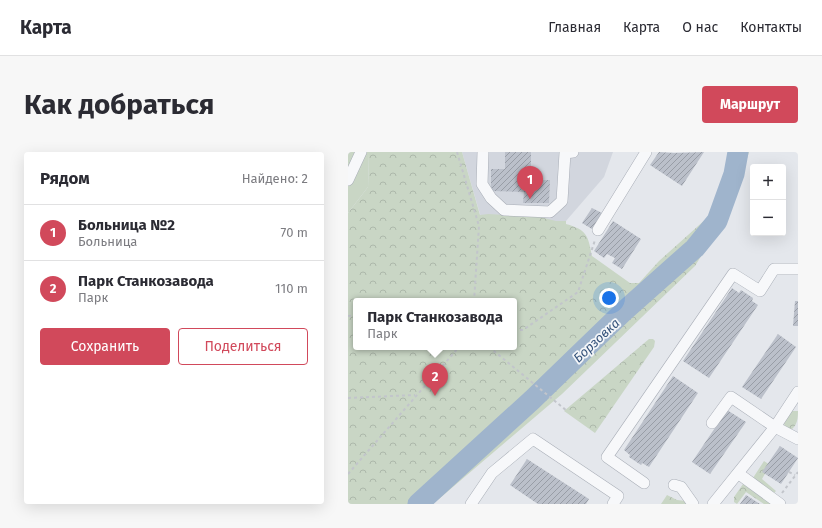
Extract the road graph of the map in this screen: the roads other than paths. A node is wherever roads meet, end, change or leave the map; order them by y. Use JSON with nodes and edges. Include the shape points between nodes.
{"nodes":[{"id":1,"x":361,"y":152,"type":"edge"},
{"id":2,"x":483,"y":152,"type":"edge"},
{"id":3,"x":573,"y":152,"type":"edge"},
{"id":4,"x":646,"y":152,"type":"edge"},
{"id":5,"x":348,"y":180,"type":"edge"},
{"id":6,"x":598,"y":230,"type":"road end"},
{"id":7,"x":798,"y":269,"type":"edge"},
{"id":8,"x":798,"y":392,"type":"edge"},
{"id":9,"x":712,"y":423,"type":"dead end"},
{"id":10,"x":775,"y":427,"type":"junction"},
{"id":11,"x":798,"y":439,"type":"edge"},
{"id":12,"x":739,"y":474,"type":"junction"},
{"id":13,"x":644,"y":483,"type":"dead end"},
{"id":14,"x":674,"y":485,"type":"dead end"},
{"id":15,"x":778,"y":502,"type":"edge"},
{"id":16,"x":471,"y":504,"type":"edge"},
{"id":17,"x":613,"y":504,"type":"edge"},
{"id":18,"x":693,"y":504,"type":"edge"},
{"id":19,"x":713,"y":504,"type":"edge"}],
"edges":[{"from":1,"to":5,"type":"street"},
{"from":2,"to":3,"type":"street","via":[[482,184],[491,198],[504,210],[550,212],[562,201],[565,153]]},
{"from":4,"to":6,"type":"street"},
{"from":7,"to":13,"type":"street","via":[[774,269],[760,291],[734,274],[607,457]]},
{"from":8,"to":10,"type":"street"},
{"from":9,"to":10,"type":"street","via":[[731,397]]},
{"from":10,"to":11,"type":"street"},
{"from":10,"to":12,"type":"street"},
{"from":12,"to":15,"type":"street"},
{"from":12,"to":19,"type":"street"},
{"from":14,"to":18,"type":"street","via":[[681,487]]},
{"from":16,"to":17,"type":"street","via":[[492,473],[533,439],[618,496]]}]}
